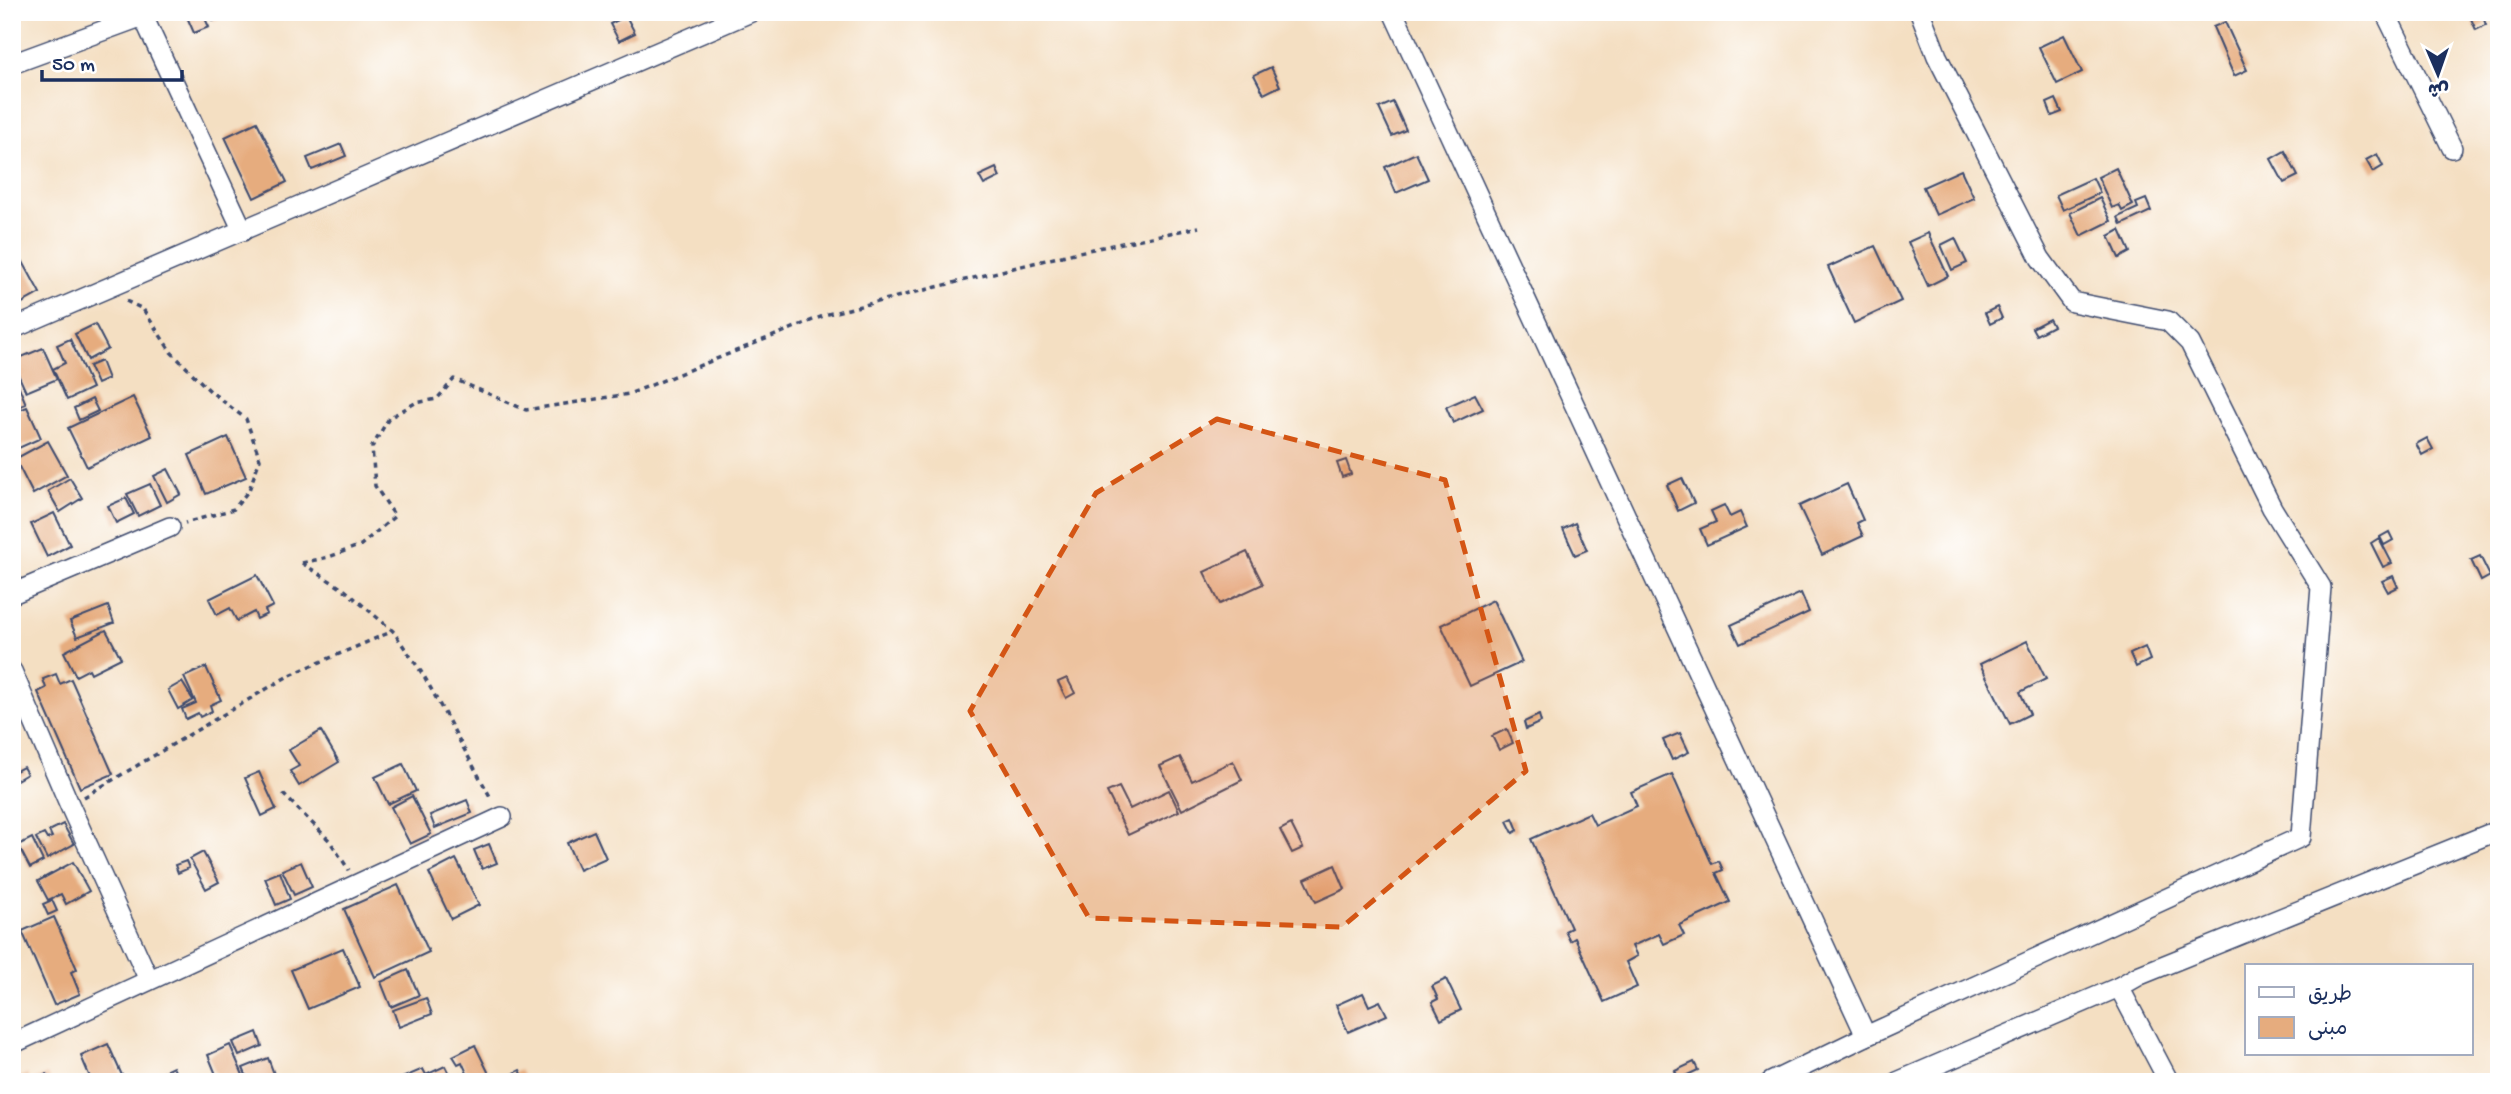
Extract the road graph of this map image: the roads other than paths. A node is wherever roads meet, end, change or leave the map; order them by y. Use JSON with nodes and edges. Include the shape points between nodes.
{"nodes":[{"id":1,"x":751,"y":12,"type":"edge"},
{"id":2,"x":1393,"y":12,"type":"edge"},
{"id":3,"x":1920,"y":12,"type":"edge"},
{"id":4,"x":2385,"y":12,"type":"edge"},
{"id":5,"x":142,"y":14,"type":"edge"},
{"id":6,"x":12,"y":64,"type":"edge"},
{"id":7,"x":2452,"y":148,"type":"dead end"},
{"id":8,"x":243,"y":231,"type":"junction"},
{"id":9,"x":12,"y":329,"type":"edge"},
{"id":10,"x":170,"y":527,"type":"road end"},
{"id":11,"x":12,"y":594,"type":"edge"},
{"id":12,"x":12,"y":671,"type":"edge"},
{"id":13,"x":502,"y":817,"type":"road end"},
{"id":14,"x":2499,"y":830,"type":"edge"},
{"id":15,"x":149,"y":980,"type":"junction"},
{"id":16,"x":2119,"y":987,"type":"junction"},
{"id":17,"x":1866,"y":1036,"type":"junction"},
{"id":18,"x":12,"y":1044,"type":"edge"},
{"id":19,"x":1771,"y":1082,"type":"edge"},
{"id":20,"x":1897,"y":1082,"type":"edge"},
{"id":21,"x":2169,"y":1082,"type":"edge"}],
"edges":[{"from":1,"to":8,"type":"street"},
{"from":2,"to":17,"type":"street"},
{"from":3,"to":17,"type":"street","via":[[1937,56],[2040,258],[2071,302],[2168,321],[2190,343],[2272,508],[2322,587],[2301,837]]},
{"from":4,"to":7,"type":"street"},
{"from":5,"to":6,"type":"street"},
{"from":5,"to":8,"type":"street"},
{"from":8,"to":9,"type":"street"},
{"from":10,"to":11,"type":"street"},
{"from":12,"to":15,"type":"street"},
{"from":13,"to":15,"type":"street"},
{"from":14,"to":16,"type":"street"},
{"from":15,"to":18,"type":"street"},
{"from":16,"to":20,"type":"street"},
{"from":16,"to":21,"type":"street"},
{"from":17,"to":19,"type":"street"}]}
